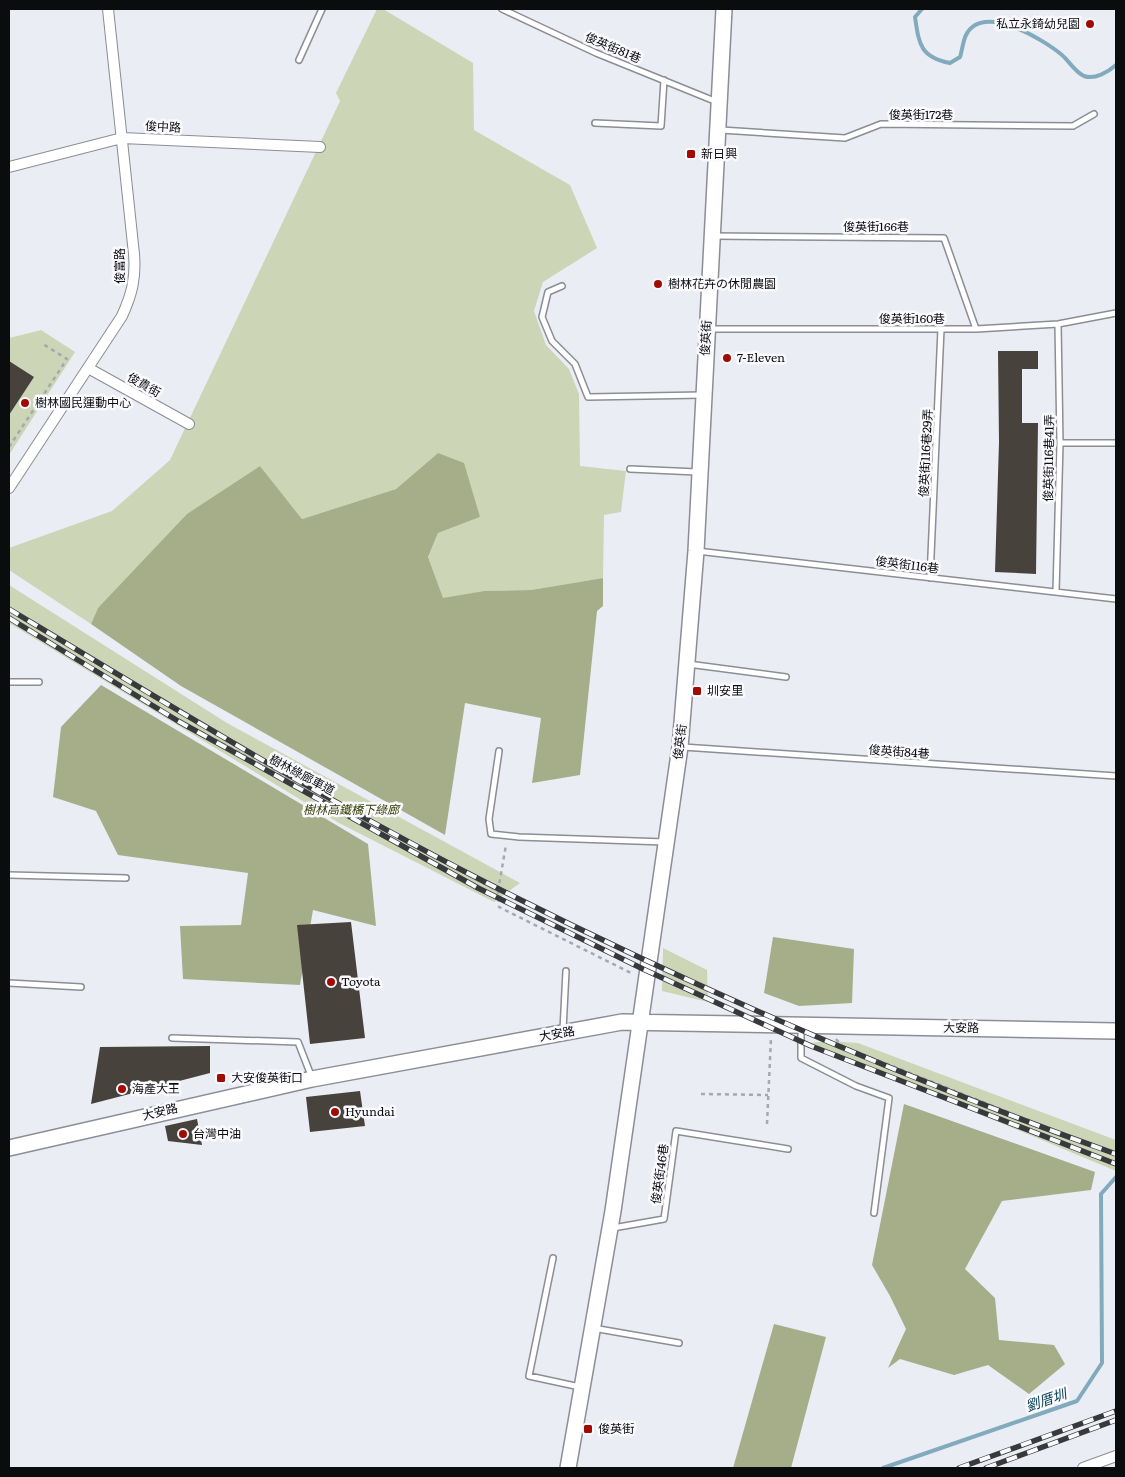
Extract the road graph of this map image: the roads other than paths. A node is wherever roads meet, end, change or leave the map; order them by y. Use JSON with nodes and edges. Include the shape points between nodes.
{"nodes":[{"id":1,"x":108,"y":9,"type":"edge"},
{"id":2,"x":322,"y":9,"type":"edge"},
{"id":3,"x":502,"y":9,"type":"edge"},
{"id":4,"x":724,"y":9,"type":"edge"},
{"id":5,"x":299,"y":60,"type":"dead end"},
{"id":6,"x":664,"y":80,"type":"junction"},
{"id":7,"x":718,"y":102,"type":"junction"},
{"id":8,"x":1094,"y":114,"type":"dead end"},
{"id":9,"x":595,"y":124,"type":"dead end"},
{"id":10,"x":717,"y":130,"type":"junction"},
{"id":11,"x":122,"y":138,"type":"junction"},
{"id":12,"x":320,"y":147,"type":"dead end"},
{"id":13,"x":9,"y":168,"type":"edge"},
{"id":14,"x":712,"y":236,"type":"junction"},
{"id":15,"x":562,"y":286,"type":"dead end"},
{"id":16,"x":1116,"y":313,"type":"edge"},
{"id":17,"x":1058,"y":324,"type":"junction"},
{"id":18,"x":707,"y":329,"type":"junction"},
{"id":19,"x":941,"y":329,"type":"junction"},
{"id":20,"x":976,"y":329,"type":"junction"},
{"id":21,"x":88,"y":368,"type":"junction"},
{"id":22,"x":704,"y":395,"type":"junction"},
{"id":23,"x":189,"y":424,"type":"dead end"},
{"id":24,"x":1060,"y":443,"type":"junction"},
{"id":25,"x":1116,"y":443,"type":"edge"},
{"id":26,"x":630,"y":469,"type":"dead end"},
{"id":27,"x":700,"y":472,"type":"junction"},
{"id":28,"x":9,"y":488,"type":"edge"},
{"id":29,"x":696,"y":551,"type":"junction"},
{"id":30,"x":930,"y":578,"type":"junction"},
{"id":31,"x":1056,"y":592,"type":"junction"},
{"id":32,"x":1116,"y":599,"type":"edge"},
{"id":33,"x":688,"y":664,"type":"junction"},
{"id":34,"x":786,"y":677,"type":"dead end"},
{"id":35,"x":9,"y":682,"type":"edge"},
{"id":36,"x":39,"y":682,"type":"dead end"},
{"id":37,"x":680,"y":747,"type":"junction"},
{"id":38,"x":499,"y":751,"type":"dead end"},
{"id":39,"x":1116,"y":776,"type":"edge"},
{"id":40,"x":666,"y":842,"type":"junction"},
{"id":41,"x":9,"y":875,"type":"edge"},
{"id":42,"x":126,"y":878,"type":"dead end"},
{"id":43,"x":566,"y":971,"type":"dead end"},
{"id":44,"x":9,"y":983,"type":"edge"},
{"id":45,"x":81,"y":987,"type":"dead end"},
{"id":46,"x":640,"y":1022,"type":"junction"},
{"id":47,"x":801,"y":1024,"type":"junction"},
{"id":48,"x":1116,"y":1031,"type":"edge"},
{"id":49,"x":562,"y":1032,"type":"junction"},
{"id":50,"x":172,"y":1038,"type":"dead end"},
{"id":51,"x":312,"y":1079,"type":"junction"},
{"id":52,"x":9,"y":1148,"type":"edge"},
{"id":53,"x":788,"y":1148,"type":"dead end"},
{"id":54,"x":874,"y":1213,"type":"dead end"},
{"id":55,"x":610,"y":1229,"type":"junction"},
{"id":56,"x":553,"y":1258,"type":"dead end"},
{"id":57,"x":593,"y":1328,"type":"junction"},
{"id":58,"x":680,"y":1343,"type":"dead end"},
{"id":59,"x":582,"y":1388,"type":"junction"},
{"id":60,"x":1116,"y":1456,"type":"edge"},
{"id":61,"x":568,"y":1468,"type":"edge"},
{"id":62,"x":1083,"y":1468,"type":"edge"}],
"edges":[{"from":1,"to":11,"type":"street","name":"俊富路"},
{"from":2,"to":5,"type":"lane"},
{"from":3,"to":6,"type":"lane","name":"俊英街81巷","via":[[596,53]]},
{"from":4,"to":7,"type":"street","name":"俊英街"},
{"from":6,"to":7,"type":"lane","name":"俊英街81巷"},
{"from":6,"to":9,"type":"lane","via":[[661,126]]},
{"from":7,"to":10,"type":"street","name":"俊英街"},
{"from":8,"to":10,"type":"lane","name":"俊英街172巷","via":[[1073,126],[881,124],[845,138]]},
{"from":10,"to":14,"type":"street","name":"俊英街"},
{"from":11,"to":12,"type":"street","name":"俊中路"},
{"from":11,"to":13,"type":"street","name":"俊中路"},
{"from":11,"to":21,"type":"street","name":"俊富路","via":[[135,274],[132,295]]},
{"from":14,"to":18,"type":"street","name":"俊英街"},
{"from":14,"to":20,"type":"lane","name":"俊英街166巷","via":[[944,238]]},
{"from":15,"to":22,"type":"lane","via":[[548,292],[542,317],[552,341],[575,364],[588,397]]},
{"from":16,"to":17,"type":"lane","name":"俊英街160巷"},
{"from":17,"to":20,"type":"lane","name":"俊英街160巷"},
{"from":17,"to":24,"type":"lane","name":"俊英街116巷41弄"},
{"from":18,"to":19,"type":"lane","name":"俊英街160巷"},
{"from":18,"to":22,"type":"street","name":"俊英街"},
{"from":19,"to":20,"type":"lane","name":"俊英街160巷"},
{"from":19,"to":30,"type":"lane","name":"俊英街116巷29弄"},
{"from":21,"to":23,"type":"street","name":"俊貴街"},
{"from":21,"to":28,"type":"street","name":"俊富路"},
{"from":22,"to":27,"type":"street","name":"俊英街"},
{"from":24,"to":25,"type":"lane"},
{"from":24,"to":31,"type":"lane","name":"俊英街116巷41弄"},
{"from":26,"to":27,"type":"lane"},
{"from":27,"to":29,"type":"street","name":"俊英街"},
{"from":29,"to":30,"type":"lane","name":"俊英街116巷"},
{"from":29,"to":33,"type":"street","name":"俊英街"},
{"from":30,"to":31,"type":"lane","name":"俊英街116巷"},
{"from":31,"to":32,"type":"lane","name":"俊英街116巷"},
{"from":33,"to":34,"type":"lane"},
{"from":33,"to":37,"type":"street","name":"俊英街"},
{"from":35,"to":36,"type":"lane"},
{"from":37,"to":39,"type":"lane","name":"俊英街84巷"},
{"from":37,"to":40,"type":"street","name":"俊英街"},
{"from":38,"to":40,"type":"lane","via":[[489,819],[491,834]]},
{"from":40,"to":46,"type":"street","name":"俊英街"},
{"from":41,"to":42,"type":"lane"},
{"from":43,"to":49,"type":"lane"},
{"from":44,"to":45,"type":"lane"},
{"from":46,"to":47,"type":"street","name":"大安路"},
{"from":46,"to":49,"type":"street","name":"大安路"},
{"from":46,"to":55,"type":"street","name":"俊英街"},
{"from":47,"to":48,"type":"street","name":"大安路"},
{"from":47,"to":54,"type":"lane","via":[[800,1058],[856,1086],[890,1098]]},
{"from":49,"to":51,"type":"street","name":"大安路"},
{"from":50,"to":51,"type":"lane","via":[[298,1042]]},
{"from":51,"to":52,"type":"street","name":"大安路"},
{"from":53,"to":55,"type":"lane","name":"俊英街46巷","via":[[676,1131],[664,1219]]},
{"from":55,"to":57,"type":"street","name":"俊英街"},
{"from":56,"to":59,"type":"lane","via":[[529,1376]]},
{"from":57,"to":58,"type":"lane"},
{"from":57,"to":59,"type":"street","name":"俊英街"},
{"from":59,"to":61,"type":"street","name":"俊英街"},
{"from":60,"to":62,"type":"street"}]}
